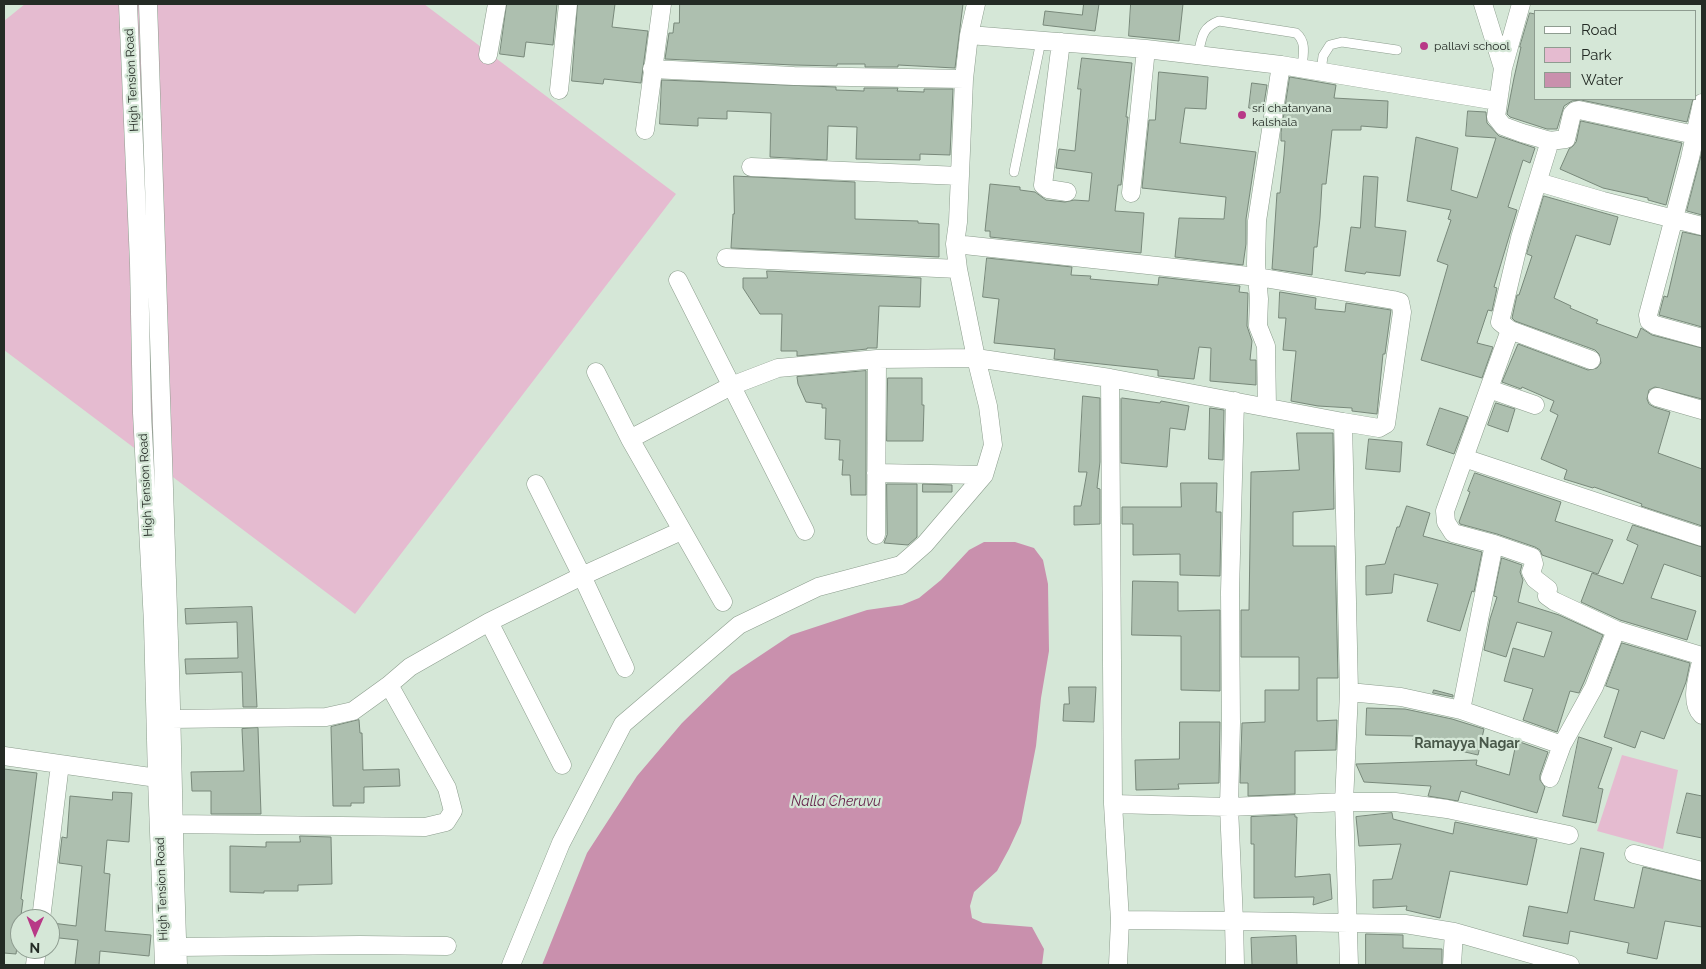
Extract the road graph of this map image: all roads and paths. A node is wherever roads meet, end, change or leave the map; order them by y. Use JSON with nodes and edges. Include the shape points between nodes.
{"nodes":[{"id":1,"x":128,"y":4,"type":"edge"},
{"id":2,"x":148,"y":4,"type":"edge"},
{"id":3,"x":497,"y":4,"type":"edge"},
{"id":4,"x":568,"y":4,"type":"edge"},
{"id":5,"x":662,"y":4,"type":"edge"},
{"id":6,"x":976,"y":4,"type":"edge"},
{"id":7,"x":1483,"y":4,"type":"edge"},
{"id":8,"x":1521,"y":4,"type":"edge"},
{"id":9,"x":969,"y":35,"type":"junction"},
{"id":10,"x":1041,"y":41,"type":"junction"},
{"id":11,"x":1060,"y":42,"type":"junction"},
{"id":12,"x":1146,"y":49,"type":"junction"},
{"id":13,"x":1398,"y":50,"type":"dead end"},
{"id":14,"x":488,"y":55,"type":"dead end"},
{"id":15,"x":1198,"y":56,"type":"junction"},
{"id":16,"x":1281,"y":65,"type":"junction"},
{"id":17,"x":1302,"y":68,"type":"junction"},
{"id":18,"x":1503,"y":68,"type":"junction"},
{"id":19,"x":652,"y":69,"type":"junction"},
{"id":20,"x":1321,"y":72,"type":"junction"},
{"id":21,"x":964,"y":79,"type":"junction"},
{"id":22,"x":560,"y":90,"type":"dead end"},
{"id":23,"x":1497,"y":101,"type":"junction"},
{"id":24,"x":1702,"y":103,"type":"edge"},
{"id":25,"x":645,"y":130,"type":"dead end"},
{"id":26,"x":1695,"y":135,"type":"junction"},
{"id":27,"x":1550,"y":141,"type":"junction"},
{"id":28,"x":1696,"y":160,"type":"edge"},
{"id":29,"x":751,"y":167,"type":"dead end"},
{"id":30,"x":1014,"y":172,"type":"dead end"},
{"id":31,"x":960,"y":176,"type":"junction"},
{"id":32,"x":1538,"y":182,"type":"junction"},
{"id":33,"x":1067,"y":192,"type":"dead end"},
{"id":34,"x":1131,"y":193,"type":"dead end"},
{"id":35,"x":1674,"y":218,"type":"junction"},
{"id":36,"x":1702,"y":226,"type":"edge"},
{"id":37,"x":955,"y":244,"type":"junction"},
{"id":38,"x":726,"y":258,"type":"dead end"},
{"id":39,"x":958,"y":269,"type":"junction"},
{"id":40,"x":1258,"y":277,"type":"junction"},
{"id":41,"x":678,"y":280,"type":"dead end"},
{"id":42,"x":1510,"y":330,"type":"junction"},
{"id":43,"x":1702,"y":338,"type":"edge"},
{"id":44,"x":976,"y":358,"type":"junction"},
{"id":45,"x":877,"y":359,"type":"junction"},
{"id":46,"x":1591,"y":360,"type":"dead end"},
{"id":47,"x":596,"y":372,"type":"dead end"},
{"id":48,"x":1110,"y":378,"type":"junction"},
{"id":49,"x":732,"y":386,"type":"junction"},
{"id":50,"x":1489,"y":389,"type":"junction"},
{"id":51,"x":1657,"y":397,"type":"dead end"},
{"id":52,"x":1235,"y":401,"type":"junction"},
{"id":53,"x":1535,"y":405,"type":"dead end"},
{"id":54,"x":1267,"y":407,"type":"junction"},
{"id":55,"x":1702,"y":410,"type":"edge"},
{"id":56,"x":1342,"y":422,"type":"junction"},
{"id":57,"x":630,"y":439,"type":"junction"},
{"id":58,"x":1464,"y":458,"type":"junction"},
{"id":59,"x":876,"y":473,"type":"junction"},
{"id":60,"x":984,"y":475,"type":"junction"},
{"id":61,"x":536,"y":484,"type":"dead end"},
{"id":62,"x":147,"y":502,"type":"junction"},
{"id":63,"x":165,"y":502,"type":"junction"},
{"id":64,"x":681,"y":531,"type":"junction"},
{"id":65,"x":805,"y":531,"type":"dead end"},
{"id":66,"x":876,"y":535,"type":"dead end"},
{"id":67,"x":1702,"y":537,"type":"edge"},
{"id":68,"x":1494,"y":544,"type":"junction"},
{"id":69,"x":158,"y":563,"type":"junction"},
{"id":70,"x":582,"y":576,"type":"junction"},
{"id":71,"x":723,"y":602,"type":"dead end"},
{"id":72,"x":489,"y":622,"type":"junction"},
{"id":73,"x":1616,"y":630,"type":"junction"},
{"id":74,"x":1702,"y":656,"type":"edge"},
{"id":75,"x":625,"y":668,"type":"dead end"},
{"id":76,"x":389,"y":685,"type":"junction"},
{"id":77,"x":1349,"y":692,"type":"junction"},
{"id":78,"x":1461,"y":710,"type":"junction"},
{"id":79,"x":1702,"y":715,"type":"edge"},
{"id":80,"x":171,"y":719,"type":"junction"},
{"id":81,"x":1562,"y":745,"type":"junction"},
{"id":82,"x":4,"y":756,"type":"edge"},
{"id":83,"x":60,"y":764,"type":"junction"},
{"id":84,"x":562,"y":765,"type":"dead end"},
{"id":85,"x":157,"y":778,"type":"junction"},
{"id":86,"x":1550,"y":778,"type":"dead end"},
{"id":87,"x":1344,"y":802,"type":"junction"},
{"id":88,"x":1113,"y":804,"type":"junction"},
{"id":89,"x":1229,"y":807,"type":"junction"},
{"id":90,"x":173,"y":824,"type":"junction"},
{"id":91,"x":1569,"y":835,"type":"dead end"},
{"id":92,"x":1634,"y":854,"type":"dead end"},
{"id":93,"x":1702,"y":871,"type":"edge"},
{"id":94,"x":42,"y":909,"type":"edge"},
{"id":95,"x":1120,"y":920,"type":"junction"},
{"id":96,"x":1234,"y":921,"type":"junction"},
{"id":97,"x":1349,"y":924,"type":"junction"},
{"id":98,"x":1454,"y":932,"type":"junction"},
{"id":99,"x":447,"y":946,"type":"dead end"},
{"id":100,"x":177,"y":947,"type":"junction"},
{"id":101,"x":164,"y":965,"type":"edge"},
{"id":102,"x":178,"y":965,"type":"edge"},
{"id":103,"x":510,"y":965,"type":"edge"},
{"id":104,"x":1118,"y":965,"type":"edge"},
{"id":105,"x":1235,"y":965,"type":"edge"},
{"id":106,"x":1349,"y":965,"type":"edge"},
{"id":107,"x":1452,"y":965,"type":"edge"},
{"id":108,"x":1570,"y":965,"type":"edge"}],
"edges":[{"from":1,"to":62,"type":"street","name":"High Tension Road"},
{"from":2,"to":63,"type":"street","name":"High Tension Road"},
{"from":3,"to":14,"type":"street"},
{"from":4,"to":22,"type":"street"},
{"from":5,"to":19,"type":"street"},
{"from":6,"to":9,"type":"street"},
{"from":7,"to":18,"type":"street"},
{"from":8,"to":18,"type":"street"},
{"from":9,"to":10,"type":"street"},
{"from":9,"to":21,"type":"street"},
{"from":10,"to":11,"type":"street"},
{"from":10,"to":30,"type":"lane"},
{"from":11,"to":12,"type":"street"},
{"from":11,"to":33,"type":"street","via":[[1043,185]]},
{"from":12,"to":15,"type":"street"},
{"from":12,"to":34,"type":"street"},
{"from":13,"to":20,"type":"lane","via":[[1342,42],[1330,45],[1323,56]]},
{"from":15,"to":16,"type":"street"},
{"from":15,"to":17,"type":"lane","via":[[1204,30],[1219,21],[1296,33],[1304,45]]},
{"from":16,"to":17,"type":"street"},
{"from":16,"to":40,"type":"street","via":[[1258,221]]},
{"from":17,"to":20,"type":"street"},
{"from":18,"to":23,"type":"street"},
{"from":19,"to":21,"type":"street"},
{"from":19,"to":25,"type":"street"},
{"from":20,"to":23,"type":"street"},
{"from":21,"to":31,"type":"street"},
{"from":23,"to":27,"type":"street","via":[[1496,117],[1503,126]]},
{"from":24,"to":26,"type":"street"},
{"from":26,"to":27,"type":"street","via":[[1579,110],[1572,114],[1566,139]]},
{"from":26,"to":28,"type":"street"},
{"from":27,"to":32,"type":"street"},
{"from":28,"to":35,"type":"street"},
{"from":29,"to":31,"type":"street"},
{"from":31,"to":37,"type":"street"},
{"from":32,"to":35,"type":"street"},
{"from":32,"to":42,"type":"street","via":[[1520,238],[1500,322]]},
{"from":35,"to":36,"type":"street"},
{"from":35,"to":43,"type":"street","via":[[1649,321],[1655,326]]},
{"from":37,"to":39,"type":"street"},
{"from":37,"to":40,"type":"street"},
{"from":38,"to":39,"type":"street"},
{"from":39,"to":44,"type":"street"},
{"from":40,"to":54,"type":"street","via":[[1258,326],[1266,346]]},
{"from":40,"to":56,"type":"street","via":[[1400,302],[1402,312],[1386,424],[1379,428]]},
{"from":41,"to":49,"type":"street"},
{"from":42,"to":46,"type":"street"},
{"from":42,"to":50,"type":"street"},
{"from":44,"to":45,"type":"street"},
{"from":44,"to":48,"type":"street"},
{"from":44,"to":60,"type":"street","via":[[994,445]]},
{"from":45,"to":49,"type":"street","via":[[778,368]]},
{"from":45,"to":59,"type":"street"},
{"from":47,"to":57,"type":"street"},
{"from":48,"to":52,"type":"street"},
{"from":48,"to":88,"type":"street"},
{"from":49,"to":57,"type":"street"},
{"from":49,"to":65,"type":"street"},
{"from":50,"to":53,"type":"street"},
{"from":50,"to":58,"type":"street"},
{"from":51,"to":55,"type":"street"},
{"from":52,"to":54,"type":"street"},
{"from":52,"to":89,"type":"street"},
{"from":54,"to":56,"type":"street"},
{"from":56,"to":77,"type":"street"},
{"from":57,"to":64,"type":"street"},
{"from":58,"to":67,"type":"street"},
{"from":58,"to":68,"type":"street","via":[[1445,511],[1446,522],[1453,533]]},
{"from":59,"to":60,"type":"street"},
{"from":59,"to":66,"type":"street"},
{"from":60,"to":103,"type":"street","via":[[925,544],[901,564],[818,587],[739,625],[623,724],[561,843]]},
{"from":61,"to":70,"type":"street"},
{"from":62,"to":63,"type":"street"},
{"from":62,"to":69,"type":"street","name":"High Tension Road"},
{"from":63,"to":69,"type":"street","name":"High Tension Road"},
{"from":64,"to":70,"type":"street"},
{"from":64,"to":71,"type":"street"},
{"from":68,"to":73,"type":"street","via":[[1532,557],[1531,572],[1548,589],[1547,596],[1554,601]]},
{"from":68,"to":78,"type":"street"},
{"from":69,"to":80,"type":"street","name":"High Tension Road"},
{"from":69,"to":85,"type":"street","name":"High Tension Road"},
{"from":70,"to":72,"type":"street"},
{"from":70,"to":75,"type":"street"},
{"from":72,"to":76,"type":"street","via":[[410,667]]},
{"from":72,"to":84,"type":"street"},
{"from":73,"to":74,"type":"street"},
{"from":73,"to":81,"type":"street","via":[[1594,687]]},
{"from":74,"to":79,"type":"street","via":[[1694,698]]},
{"from":76,"to":80,"type":"street","via":[[353,711],[326,717]]},
{"from":76,"to":90,"type":"street","via":[[447,788],[454,811],[446,822],[425,827]]},
{"from":77,"to":78,"type":"street","via":[[1401,697]]},
{"from":77,"to":87,"type":"street"},
{"from":78,"to":81,"type":"street"},
{"from":80,"to":90,"type":"street","name":"High Tension Road"},
{"from":81,"to":86,"type":"street"},
{"from":82,"to":83,"type":"street"},
{"from":83,"to":85,"type":"street"},
{"from":83,"to":94,"type":"street"},
{"from":85,"to":101,"type":"street","name":"High Tension Road"},
{"from":87,"to":89,"type":"street"},
{"from":87,"to":91,"type":"street","via":[[1395,802],[1447,809]]},
{"from":87,"to":97,"type":"street"},
{"from":88,"to":89,"type":"street"},
{"from":88,"to":95,"type":"street"},
{"from":89,"to":96,"type":"street"},
{"from":90,"to":100,"type":"street","name":"High Tension Road"},
{"from":92,"to":93,"type":"street"},
{"from":95,"to":96,"type":"street"},
{"from":95,"to":104,"type":"street"},
{"from":96,"to":97,"type":"street"},
{"from":96,"to":105,"type":"street"},
{"from":97,"to":98,"type":"street","via":[[1405,924]]},
{"from":97,"to":106,"type":"street"},
{"from":98,"to":107,"type":"street"},
{"from":98,"to":108,"type":"street"},
{"from":99,"to":100,"type":"street"},
{"from":100,"to":102,"type":"street","name":"High Tension Road"}]}
